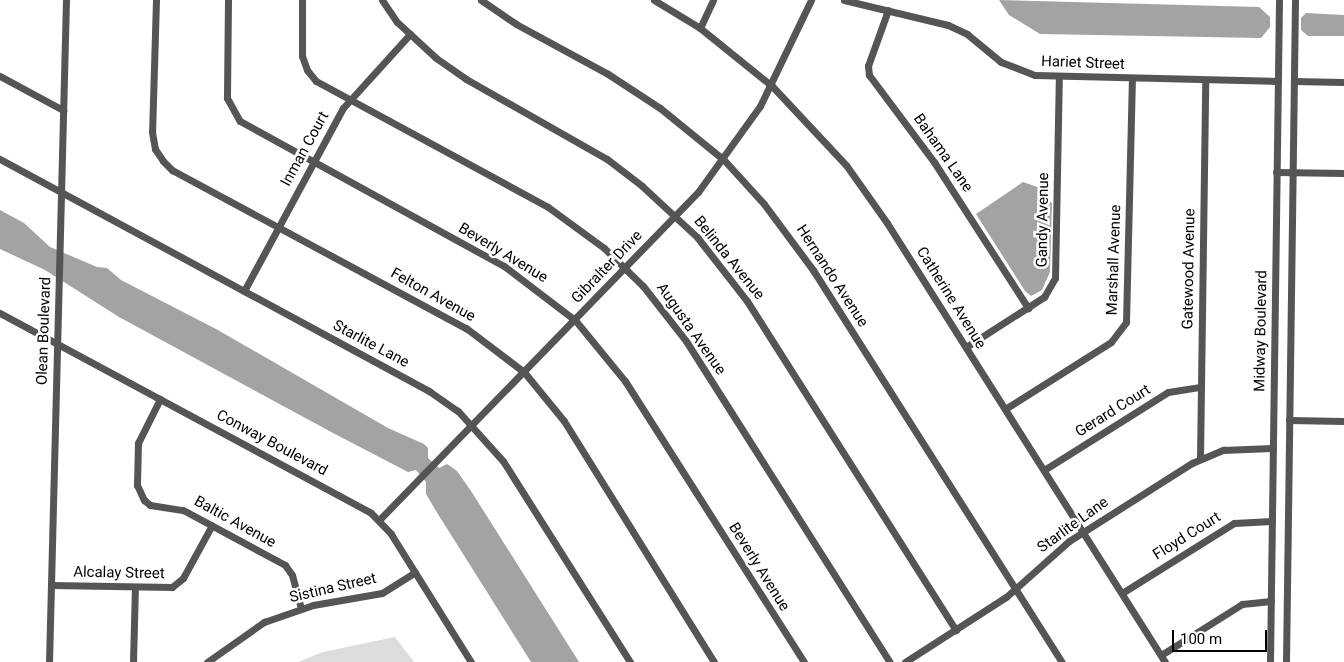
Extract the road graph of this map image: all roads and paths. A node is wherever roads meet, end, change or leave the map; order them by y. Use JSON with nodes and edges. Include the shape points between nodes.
{"nodes":[{"id":1,"x":66,"y":0,"type":"edge"},
{"id":2,"x":156,"y":0,"type":"edge"},
{"id":3,"x":228,"y":0,"type":"edge"},
{"id":4,"x":302,"y":0,"type":"edge"},
{"id":5,"x":382,"y":0,"type":"edge"},
{"id":6,"x":481,"y":0,"type":"edge"},
{"id":7,"x":654,"y":0,"type":"edge"},
{"id":8,"x":713,"y":0,"type":"edge"},
{"id":9,"x":811,"y":0,"type":"edge"},
{"id":10,"x":844,"y":0,"type":"edge"},
{"id":11,"x":1279,"y":0,"type":"edge"},
{"id":12,"x":1295,"y":0,"type":"edge"},
{"id":13,"x":888,"y":10,"type":"junction"},
{"id":14,"x":700,"y":28,"type":"junction"},
{"id":15,"x":410,"y":34,"type":"junction"},
{"id":16,"x":0,"y":76,"type":"edge"},
{"id":17,"x":1060,"y":78,"type":"junction"},
{"id":18,"x":1132,"y":79,"type":"junction"},
{"id":19,"x":1205,"y":80,"type":"junction"},
{"id":20,"x":1278,"y":81,"type":"junction"},
{"id":21,"x":1294,"y":81,"type":"junction"},
{"id":22,"x":1344,"y":82,"type":"edge"},
{"id":23,"x":772,"y":86,"type":"junction"},
{"id":24,"x":349,"y":99,"type":"junction"},
{"id":25,"x":63,"y":110,"type":"junction"},
{"id":26,"x":0,"y":159,"type":"edge"},
{"id":27,"x":724,"y":160,"type":"junction"},
{"id":28,"x":313,"y":162,"type":"junction"},
{"id":29,"x":1276,"y":172,"type":"junction"},
{"id":30,"x":1292,"y":172,"type":"junction"},
{"id":31,"x":1344,"y":173,"type":"edge"},
{"id":32,"x":61,"y":192,"type":"junction"},
{"id":33,"x":676,"y":216,"type":"junction"},
{"id":34,"x":278,"y":226,"type":"junction"},
{"id":35,"x":626,"y":268,"type":"junction"},
{"id":36,"x":244,"y":290,"type":"junction"},
{"id":37,"x":1028,"y":308,"type":"junction"},
{"id":38,"x":0,"y":313,"type":"edge"},
{"id":39,"x":575,"y":320,"type":"junction"},
{"id":40,"x":57,"y":344,"type":"junction"},
{"id":41,"x":966,"y":347,"type":"junction"},
{"id":42,"x":524,"y":372,"type":"junction"},
{"id":43,"x":1201,"y":388,"type":"junction"},
{"id":44,"x":160,"y":399,"type":"junction"},
{"id":45,"x":1005,"y":409,"type":"junction"},
{"id":46,"x":1290,"y":420,"type":"junction"},
{"id":47,"x":1344,"y":421,"type":"edge"},
{"id":48,"x":473,"y":424,"type":"junction"},
{"id":49,"x":1273,"y":448,"type":"junction"},
{"id":50,"x":1200,"y":458,"type":"junction"},
{"id":51,"x":1044,"y":470,"type":"junction"},
{"id":52,"x":379,"y":520,"type":"junction"},
{"id":53,"x":1272,"y":520,"type":"junction"},
{"id":54,"x":212,"y":525,"type":"junction"},
{"id":55,"x":1083,"y":532,"type":"junction"},
{"id":56,"x":415,"y":572,"type":"junction"},
{"id":57,"x":51,"y":585,"type":"junction"},
{"id":58,"x":135,"y":588,"type":"junction"},
{"id":59,"x":1016,"y":589,"type":"junction"},
{"id":60,"x":1122,"y":594,"type":"junction"},
{"id":61,"x":1271,"y":601,"type":"junction"},
{"id":62,"x":301,"y":608,"type":"junction"},
{"id":63,"x":956,"y":630,"type":"junction"},
{"id":64,"x":1161,"y":655,"type":"junction"},
{"id":65,"x":49,"y":662,"type":"edge"},
{"id":66,"x":134,"y":662,"type":"edge"},
{"id":67,"x":207,"y":662,"type":"edge"},
{"id":68,"x":471,"y":662,"type":"edge"},
{"id":69,"x":630,"y":662,"type":"edge"},
{"id":70,"x":714,"y":662,"type":"edge"},
{"id":71,"x":804,"y":662,"type":"edge"},
{"id":72,"x":890,"y":662,"type":"edge"},
{"id":73,"x":905,"y":662,"type":"edge"},
{"id":74,"x":1062,"y":662,"type":"edge"},
{"id":75,"x":1165,"y":662,"type":"edge"},
{"id":76,"x":1270,"y":662,"type":"edge"},
{"id":77,"x":1286,"y":662,"type":"edge"}],
"edges":[{"from":1,"to":25,"type":"street","name":"Olean Boulevard"},
{"from":2,"to":34,"type":"street","name":"Felton Avenue","via":[[152,132],[155,149],[172,170]]},
{"from":3,"to":28,"type":"street","name":"Beverly Avenue","via":[[226,89],[231,111],[240,122]]},
{"from":4,"to":24,"type":"street","name":"Augusta Avenue","via":[[301,49],[307,70],[322,85]]},
{"from":5,"to":15,"type":"street","name":"Belinda Avenue"},
{"from":6,"to":27,"type":"street","name":"Hernando Avenue","via":[[516,24],[635,90]]},
{"from":7,"to":14,"type":"street","name":"Catherine Avenue"},
{"from":8,"to":14,"type":"street"},
{"from":9,"to":23,"type":"street","name":"Gibralter Drive"},
{"from":10,"to":13,"type":"street","name":"Hariet Street"},
{"from":11,"to":20,"type":"street","name":"Midway Boulevard"},
{"from":12,"to":21,"type":"street","name":"Midway Boulevard"},
{"from":13,"to":17,"type":"street","name":"Hariet Street","via":[[948,25],[1010,67]]},
{"from":13,"to":37,"type":"street","name":"Bahama Lane","via":[[868,66],[869,75],[934,162]]},
{"from":14,"to":23,"type":"street","name":"Catherine Avenue"},
{"from":15,"to":24,"type":"street","name":"Inman Court"},
{"from":15,"to":33,"type":"street","name":"Belinda Avenue","via":[[466,79],[606,159]]},
{"from":16,"to":25,"type":"street"},
{"from":17,"to":18,"type":"street","name":"Hariet Street"},
{"from":17,"to":37,"type":"street","name":"Gandy Avenue","via":[[1056,272],[1044,296]]},
{"from":18,"to":19,"type":"street","name":"Hariet Street"},
{"from":18,"to":45,"type":"street","name":"Marshall Avenue","via":[[1126,322],[1111,342]]},
{"from":19,"to":20,"type":"street","name":"Hariet Street"},
{"from":19,"to":43,"type":"street","name":"Gatewood Avenue"},
{"from":20,"to":29,"type":"street","name":"Midway Boulevard"},
{"from":21,"to":22,"type":"street"},
{"from":21,"to":30,"type":"street","name":"Midway Boulevard"},
{"from":23,"to":27,"type":"street","name":"Gibralter Drive"},
{"from":23,"to":41,"type":"street","name":"Catherine Avenue","via":[[823,138],[860,184]]},
{"from":24,"to":28,"type":"street","name":"Inman Court"},
{"from":24,"to":35,"type":"street","name":"Augusta Avenue","via":[[548,207]]},
{"from":25,"to":32,"type":"street","name":"Olean Boulevard"},
{"from":26,"to":32,"type":"street","name":"Starlite Lane"},
{"from":27,"to":33,"type":"street","name":"Gibralter Drive"},
{"from":27,"to":59,"type":"street","name":"Hernando Avenue","via":[[802,252]]},
{"from":28,"to":34,"type":"street","name":"Inman Court"},
{"from":28,"to":39,"type":"street","name":"Beverly Avenue","via":[[504,266]]},
{"from":29,"to":30,"type":"street"},
{"from":29,"to":49,"type":"street","name":"Midway Boulevard"},
{"from":30,"to":31,"type":"street"},
{"from":30,"to":46,"type":"street","name":"Midway Boulevard"},
{"from":32,"to":36,"type":"street","name":"Starlite Lane"},
{"from":32,"to":40,"type":"street","name":"Olean Boulevard"},
{"from":33,"to":35,"type":"street","name":"Gibralter Drive"},
{"from":33,"to":63,"type":"street","name":"Belinda Avenue","via":[[747,301]]},
{"from":34,"to":36,"type":"street","name":"Inman Court"},
{"from":34,"to":42,"type":"street","name":"Felton Avenue","via":[[466,328]]},
{"from":35,"to":39,"type":"street","name":"Gibralter Drive"},
{"from":35,"to":72,"type":"street","name":"Augusta Avenue","via":[[686,341]]},
{"from":36,"to":48,"type":"street","name":"Starlite Lane","via":[[429,391]]},
{"from":37,"to":41,"type":"street","name":"Gandy Avenue"},
{"from":38,"to":40,"type":"street","name":"Conway Boulevard"},
{"from":39,"to":42,"type":"street","name":"Gibralter Drive"},
{"from":39,"to":71,"type":"street","name":"Beverly Avenue","via":[[625,381]]},
{"from":40,"to":44,"type":"street","name":"Conway Boulevard"},
{"from":40,"to":57,"type":"street","name":"Olean Boulevard"},
{"from":41,"to":45,"type":"street","name":"Catherine Avenue"},
{"from":42,"to":48,"type":"street","name":"Gibralter Drive"},
{"from":42,"to":70,"type":"street","name":"Felton Avenue","via":[[564,421]]},
{"from":43,"to":50,"type":"street","name":"Gatewood Avenue"},
{"from":43,"to":51,"type":"street","name":"Gerard Court","via":[[1168,392]]},
{"from":44,"to":52,"type":"street","name":"Conway Boulevard","via":[[359,505]]},
{"from":44,"to":54,"type":"street","name":"Baltic Avenue","via":[[138,442],[139,493],[150,505],[183,510]]},
{"from":45,"to":51,"type":"street","name":"Catherine Avenue"},
{"from":46,"to":47,"type":"street"},
{"from":46,"to":77,"type":"street","name":"Midway Boulevard"},
{"from":48,"to":52,"type":"street","name":"Gibralter Drive"},
{"from":48,"to":69,"type":"street","name":"Starlite Lane","via":[[503,461]]},
{"from":49,"to":50,"type":"street","name":"Starlite Lane","via":[[1238,448]]},
{"from":49,"to":53,"type":"street","name":"Midway Boulevard"},
{"from":50,"to":55,"type":"street","name":"Starlite Lane"},
{"from":51,"to":55,"type":"street","name":"Catherine Avenue"},
{"from":52,"to":56,"type":"street","name":"Conway Boulevard"},
{"from":53,"to":60,"type":"street","name":"Floyd Court","via":[[1234,523]]},
{"from":53,"to":61,"type":"street","name":"Midway Boulevard"},
{"from":54,"to":58,"type":"street","name":"Alcalay Street","via":[[179,583],[172,587]]},
{"from":54,"to":62,"type":"street","name":"Baltic Avenue","via":[[285,566],[292,575]]},
{"from":55,"to":59,"type":"street","name":"Starlite Lane","via":[[1056,551]]},
{"from":55,"to":60,"type":"street","name":"Catherine Avenue"},
{"from":56,"to":62,"type":"street","name":"Sistina Street","via":[[382,593]]},
{"from":56,"to":68,"type":"street","name":"Conway Boulevard"},
{"from":57,"to":58,"type":"street","name":"Alcalay Street"},
{"from":57,"to":65,"type":"street","name":"Olean Boulevard"},
{"from":58,"to":66,"type":"street"},
{"from":59,"to":63,"type":"street","name":"Starlite Lane"},
{"from":59,"to":74,"type":"street","name":"Hernando Avenue"},
{"from":60,"to":64,"type":"street","name":"Catherine Avenue"},
{"from":61,"to":64,"type":"street","via":[[1242,604]]},
{"from":61,"to":76,"type":"street","name":"Midway Boulevard"},
{"from":62,"to":67,"type":"street","name":"Sistina Street","via":[[264,622]]},
{"from":63,"to":73,"type":"street","name":"Starlite Lane"},
{"from":64,"to":75,"type":"street","name":"Catherine Avenue"}]}
